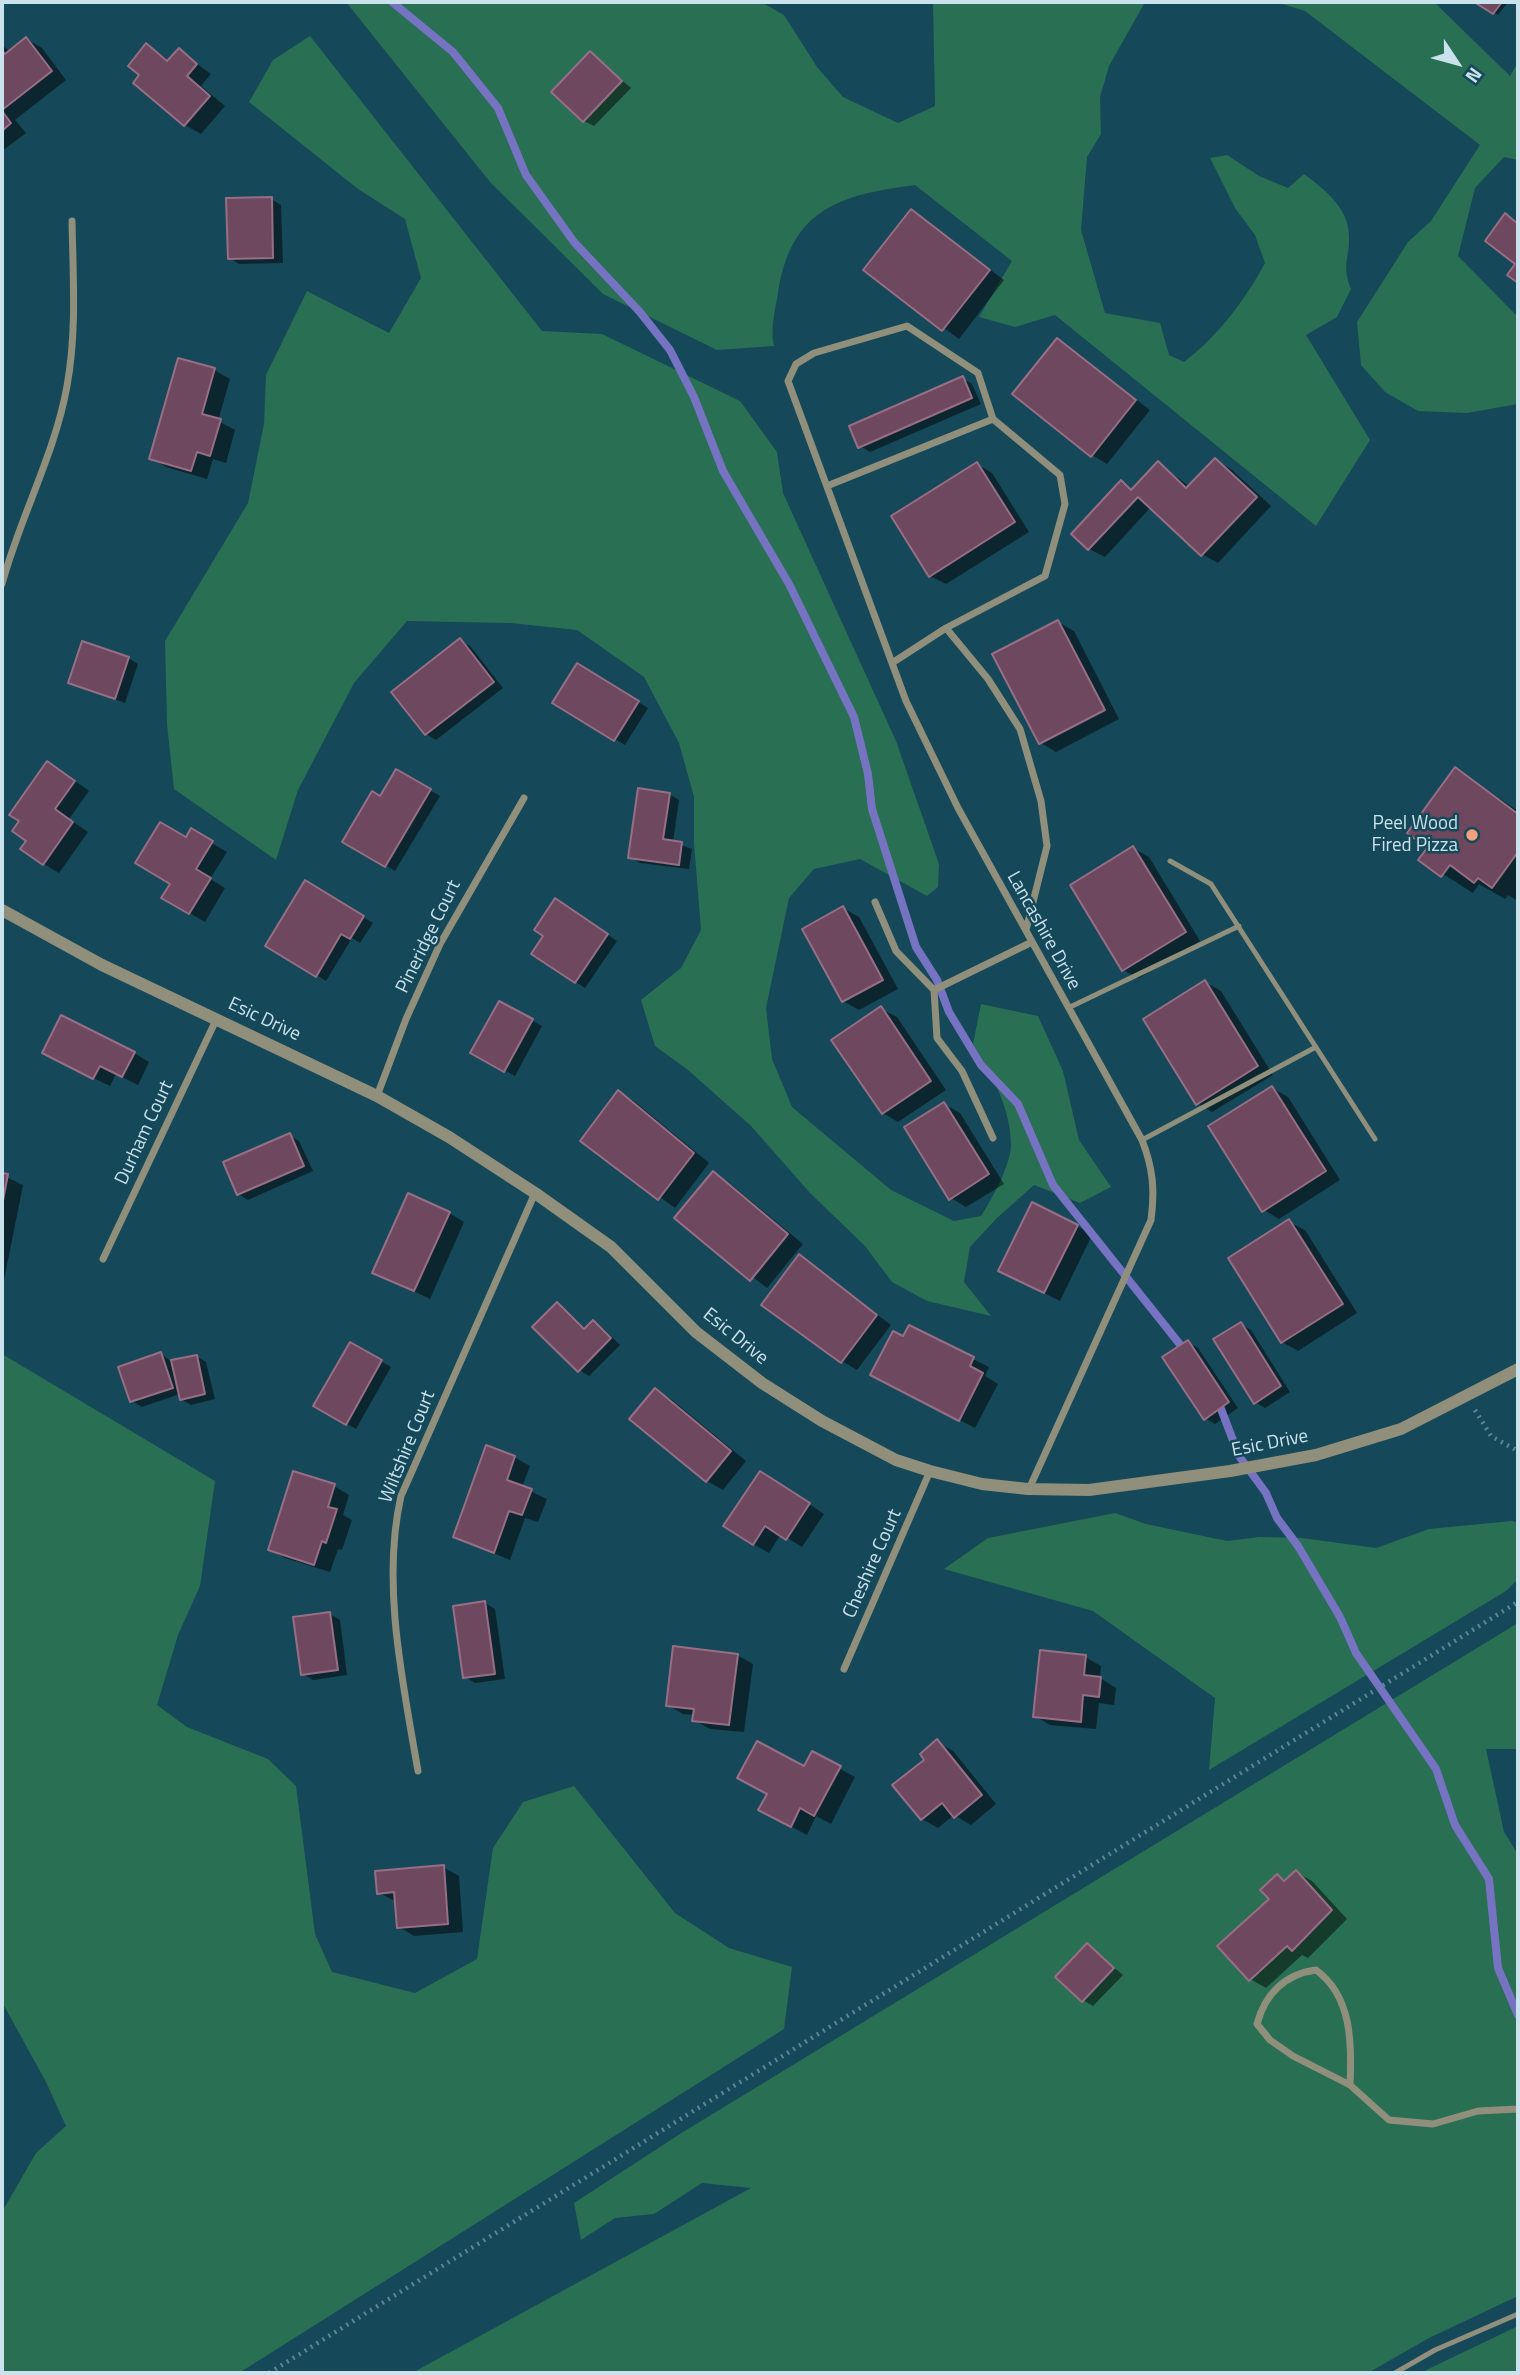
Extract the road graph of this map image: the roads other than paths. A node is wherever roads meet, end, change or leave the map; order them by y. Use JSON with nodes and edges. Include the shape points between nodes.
{"nodes":[{"id":1,"x":72,"y":221,"type":"dead end"},
{"id":2,"x":993,"y":419,"type":"junction"},
{"id":3,"x":827,"y":486,"type":"junction"},
{"id":4,"x":13,"y":545,"type":"junction"},
{"id":5,"x":2,"y":550,"type":"edge"},
{"id":6,"x":2,"y":584,"type":"edge"},
{"id":7,"x":946,"y":628,"type":"junction"},
{"id":8,"x":892,"y":663,"type":"junction"},
{"id":9,"x":524,"y":798,"type":"dead end"},
{"id":10,"x":1170,"y":862,"type":"dead end"},
{"id":11,"x":875,"y":902,"type":"dead end"},
{"id":12,"x":2,"y":910,"type":"edge"},
{"id":13,"x":1239,"y":926,"type":"junction"},
{"id":14,"x":1026,"y":931,"type":"junction"},
{"id":15,"x":1032,"y":942,"type":"junction"},
{"id":16,"x":934,"y":990,"type":"junction"},
{"id":17,"x":1068,"y":1007,"type":"junction"},
{"id":18,"x":216,"y":1020,"type":"junction"},
{"id":19,"x":1316,"y":1047,"type":"junction"},
{"id":20,"x":377,"y":1096,"type":"junction"},
{"id":21,"x":993,"y":1138,"type":"dead end"},
{"id":22,"x":1375,"y":1139,"type":"dead end"},
{"id":23,"x":1142,"y":1140,"type":"junction"},
{"id":24,"x":535,"y":1193,"type":"junction"},
{"id":25,"x":103,"y":1259,"type":"dead end"},
{"id":26,"x":1518,"y":1369,"type":"edge"},
{"id":27,"x":930,"y":1471,"type":"junction"},
{"id":28,"x":1028,"y":1489,"type":"junction"},
{"id":29,"x":844,"y":1669,"type":"dead end"},
{"id":30,"x":418,"y":1771,"type":"dead end"},
{"id":31,"x":1350,"y":2085,"type":"junction"},
{"id":32,"x":1518,"y":2109,"type":"edge"},
{"id":33,"x":1518,"y":2314,"type":"edge"},
{"id":34,"x":1395,"y":2373,"type":"edge"}],
"edges":[{"from":1,"to":4,"type":"street","via":[[75,324],[67,387],[53,442]]},
{"from":2,"to":3,"type":"street"},
{"from":2,"to":3,"type":"street","name":"Lancashire Drive","via":[[978,373],[907,326],[814,353],[796,364],[788,381]]},
{"from":2,"to":7,"type":"street","via":[[1060,475],[1065,505],[1045,576]]},
{"from":3,"to":8,"type":"street","name":"Lancashire Drive"},
{"from":4,"to":5,"type":"street"},
{"from":4,"to":6,"type":"street"},
{"from":7,"to":8,"type":"street"},
{"from":7,"to":14,"type":"street","via":[[988,679],[1020,729],[1041,801],[1047,846]]},
{"from":8,"to":14,"type":"street","name":"Lancashire Drive","via":[[958,808]]},
{"from":9,"to":20,"type":"street","name":"Pineridge Court","via":[[440,944]]},
{"from":10,"to":13,"type":"lane","via":[[1212,884]]},
{"from":11,"to":16,"type":"street","via":[[896,951]]},
{"from":12,"to":18,"type":"street","name":"Esic Drive"},
{"from":13,"to":17,"type":"lane"},
{"from":13,"to":19,"type":"lane"},
{"from":14,"to":15,"type":"street","name":"Lancashire Drive"},
{"from":15,"to":16,"type":"street"},
{"from":15,"to":17,"type":"street","name":"Lancashire Drive"},
{"from":16,"to":21,"type":"street","via":[[937,1038],[962,1071]]},
{"from":17,"to":23,"type":"street","name":"Lancashire Drive"},
{"from":18,"to":20,"type":"street","name":"Esic Drive"},
{"from":18,"to":25,"type":"street","name":"Durham Court"},
{"from":19,"to":22,"type":"lane"},
{"from":19,"to":23,"type":"lane"},
{"from":20,"to":24,"type":"street","name":"Esic Drive"},
{"from":23,"to":28,"type":"street","name":"Lancashire Drive","via":[[1151,1163],[1154,1192],[1150,1220]]},
{"from":24,"to":27,"type":"street","name":"Esic Drive","via":[[611,1247],[696,1332],[762,1383],[822,1422],[896,1460]]},
{"from":24,"to":30,"type":"street","name":"Wiltshire Court","via":[[401,1496],[392,1534],[391,1576]]},
{"from":26,"to":28,"type":"street","name":"Esic Drive","via":[[1401,1429],[1316,1455],[1146,1485]]},
{"from":27,"to":28,"type":"street","name":"Esic Drive"},
{"from":27,"to":29,"type":"street","name":"Cheshire Court"},
{"from":31,"to":31,"type":"street","via":[[1293,2056],[1257,2024],[1261,2009],[1281,1982],[1297,1972],[1316,1970],[1332,1982],[1343,2004]]},
{"from":31,"to":32,"type":"street","via":[[1389,2120],[1433,2124],[1478,2111]]},
{"from":33,"to":34,"type":"lane"}]}
